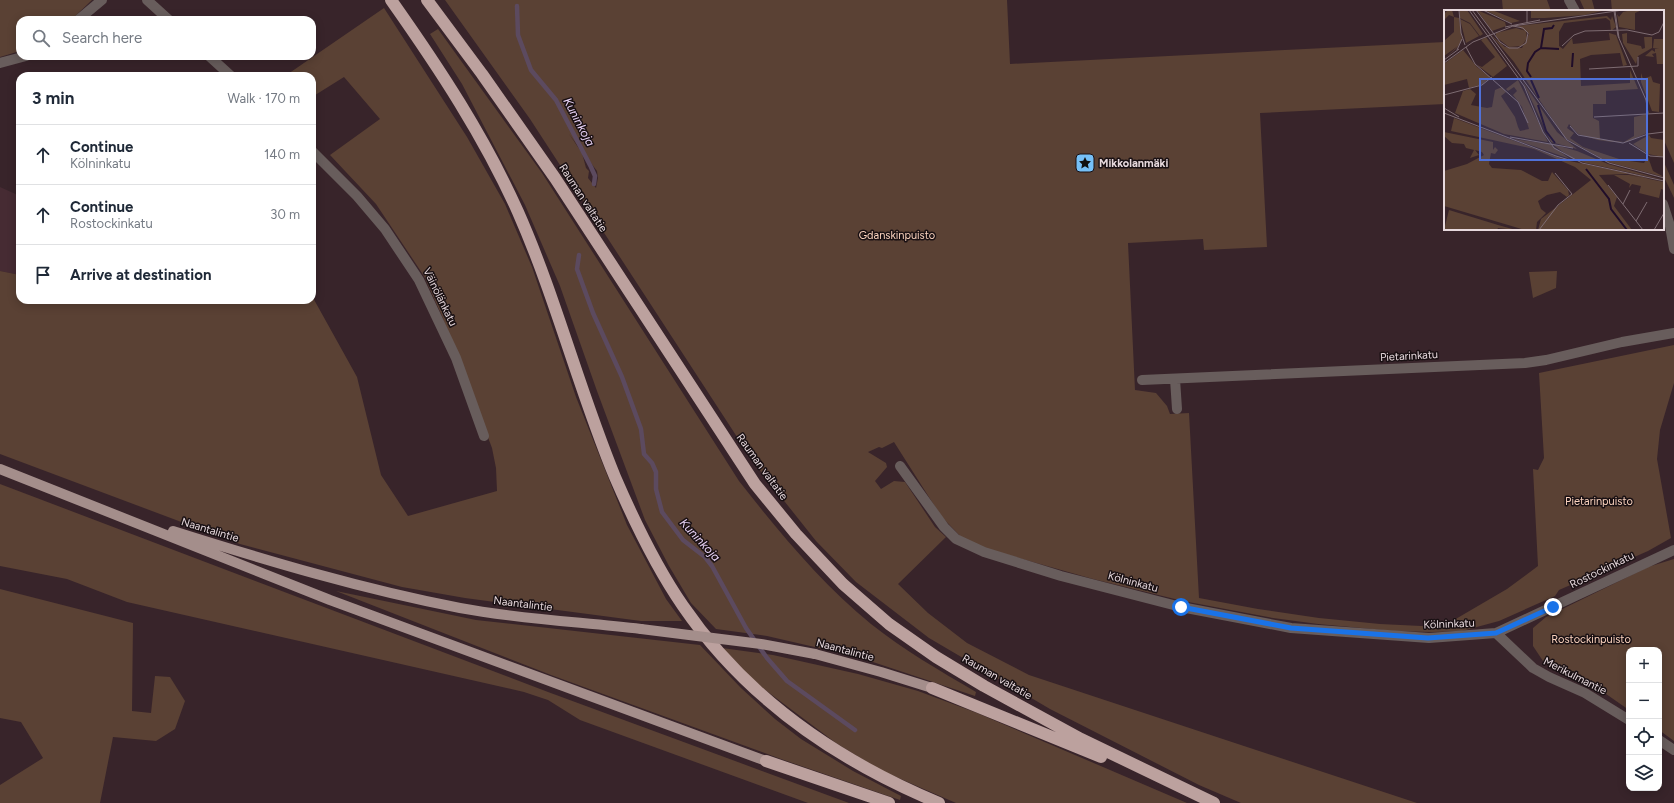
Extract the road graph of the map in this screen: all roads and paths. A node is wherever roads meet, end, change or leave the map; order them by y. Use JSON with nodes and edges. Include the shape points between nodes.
{"nodes":[{"id":1,"x":102,"y":0,"type":"edge"},
{"id":2,"x":147,"y":0,"type":"edge"},
{"id":3,"x":391,"y":0,"type":"edge"},
{"id":4,"x":427,"y":0,"type":"edge"},
{"id":5,"x":1569,"y":0,"type":"edge"},
{"id":6,"x":1574,"y":10,"type":"edge"},
{"id":7,"x":83,"y":16,"type":"edge"},
{"id":8,"x":165,"y":16,"type":"edge"},
{"id":9,"x":16,"y":59,"type":"edge"},
{"id":10,"x":213,"y":60,"type":"edge"},
{"id":11,"x":0,"y":63,"type":"edge"},
{"id":12,"x":227,"y":72,"type":"edge"},
{"id":13,"x":316,"y":155,"type":"edge"},
{"id":14,"x":1664,"y":207,"type":"edge"},
{"id":15,"x":1674,"y":249,"type":"edge"},
{"id":16,"x":1674,"y":333,"type":"edge"},
{"id":17,"x":1175,"y":379,"type":"junction"},
{"id":18,"x":1142,"y":380,"type":"dead end"},
{"id":19,"x":1177,"y":409,"type":"dead end"},
{"id":20,"x":484,"y":436,"type":"dead end"},
{"id":21,"x":900,"y":466,"type":"dead end"},
{"id":22,"x":0,"y":469,"type":"edge"},
{"id":23,"x":117,"y":514,"type":"junction"},
{"id":24,"x":1674,"y":550,"type":"edge"},
{"id":25,"x":1496,"y":633,"type":"junction"},
{"id":26,"x":932,"y":688,"type":"joint"},
{"id":27,"x":1627,"y":719,"type":"edge"},
{"id":28,"x":1662,"y":742,"type":"edge"},
{"id":29,"x":1674,"y":750,"type":"edge"},
{"id":30,"x":766,"y":761,"type":"joint"},
{"id":31,"x":1180,"y":788,"type":"junction"},
{"id":32,"x":889,"y":803,"type":"edge"},
{"id":33,"x":939,"y":803,"type":"edge"},
{"id":34,"x":1214,"y":803,"type":"edge"}],
"edges":[{"from":1,"to":7,"type":"street"},
{"from":2,"to":8,"type":"street"},
{"from":3,"to":33,"type":"highway","via":[[471,120],[518,211],[540,265],[615,475],[637,524],[683,607],[720,654],[785,715],[821,742],[864,768]]},
{"from":4,"to":31,"type":"highway","name":"Rauman valtatie","via":[[555,178],[755,484],[819,559],[869,608],[936,657],[1081,739]]},
{"from":5,"to":6,"type":"street"},
{"from":9,"to":11,"type":"street"},
{"from":10,"to":12,"type":"street"},
{"from":13,"to":20,"type":"street","name":"Väinölänkatu","via":[[357,196],[385,229],[419,280],[456,358]]},
{"from":14,"to":15,"type":"street"},
{"from":16,"to":17,"type":"street","name":"Pietarinkatu","via":[[1526,363]]},
{"from":17,"to":18,"type":"street","name":"Pietarinkatu"},
{"from":17,"to":19,"type":"street"},
{"from":21,"to":25,"type":"street","name":"Kölninkatu","via":[[944,527],[956,539],[984,552],[1061,576],[1181,607],[1291,628],[1428,638]]},
{"from":22,"to":23,"type":"main road","name":"Naantalintie"},
{"from":23,"to":26,"type":"main road","name":"Naantalintie","bridge":true,"via":[[293,569],[394,595],[498,613],[760,644],[815,654]]},
{"from":23,"to":30,"type":"main road","name":"Naantalintie","via":[[330,600]]},
{"from":24,"to":25,"type":"street","name":"Rostockinkatu"},
{"from":25,"to":27,"type":"street","name":"Merikulmantie","via":[[1533,668],[1585,692]]},
{"from":26,"to":31,"type":"highway"},
{"from":28,"to":29,"type":"street"},
{"from":30,"to":32,"type":"highway"},
{"from":31,"to":34,"type":"highway","name":"Rauman valtatie"}]}
